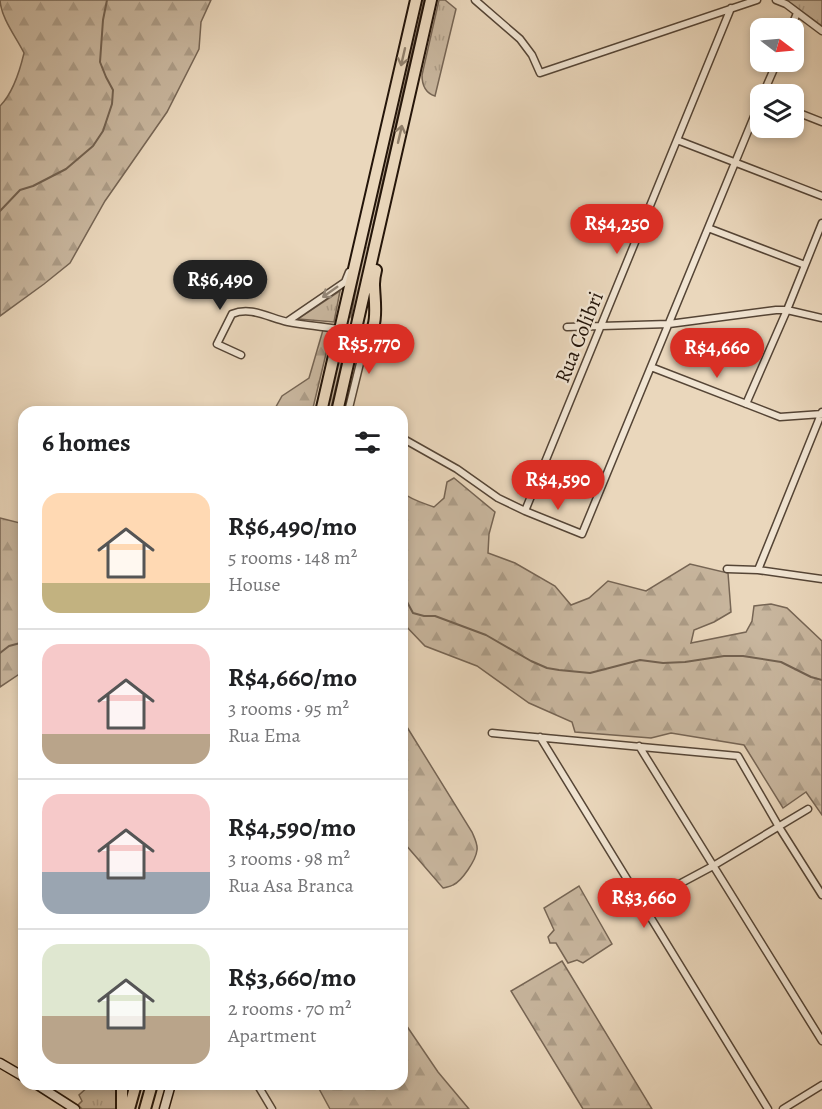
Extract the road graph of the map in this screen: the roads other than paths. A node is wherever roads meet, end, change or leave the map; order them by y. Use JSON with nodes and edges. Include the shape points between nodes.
{"nodes":[{"id":1,"x":416,"y":0,"type":"edge"},
{"id":2,"x":431,"y":0,"type":"edge"},
{"id":3,"x":475,"y":0,"type":"edge"},
{"id":4,"x":757,"y":0,"type":"edge"},
{"id":5,"x":776,"y":0,"type":"edge"},
{"id":6,"x":731,"y":8,"type":"junction"},
{"id":7,"x":797,"y":13,"type":"junction"},
{"id":8,"x":795,"y":18,"type":"edge"},
{"id":9,"x":822,"y":31,"type":"edge"},
{"id":10,"x":804,"y":115,"type":"edge"},
{"id":11,"x":822,"y":122,"type":"edge"},
{"id":12,"x":750,"y":126,"type":"edge"},
{"id":13,"x":677,"y":140,"type":"junction"},
{"id":14,"x":393,"y":163,"type":"junction"},
{"id":15,"x":735,"y":163,"type":"junction"},
{"id":16,"x":822,"y":196,"type":"edge"},
{"id":17,"x":822,"y":223,"type":"edge"},
{"id":18,"x":708,"y":228,"type":"junction"},
{"id":19,"x":359,"y":251,"type":"junction"},
{"id":20,"x":805,"y":265,"type":"junction"},
{"id":21,"x":787,"y":310,"type":"junction"},
{"id":22,"x":822,"y":318,"type":"edge"},
{"id":23,"x":288,"y":322,"type":"junction"},
{"id":24,"x":669,"y":324,"type":"junction"},
{"id":25,"x":601,"y":325,"type":"junction"},
{"id":26,"x":567,"y":327,"type":"dead end"},
{"id":27,"x":352,"y":333,"type":"junction"},
{"id":28,"x":241,"y":355,"type":"dead end"},
{"id":29,"x":651,"y":367,"type":"junction"},
{"id":30,"x":746,"y":404,"type":"junction"},
{"id":31,"x":323,"y":406,"type":"edge"},
{"id":32,"x":338,"y":406,"type":"edge"},
{"id":33,"x":349,"y":406,"type":"edge"},
{"id":34,"x":822,"y":413,"type":"edge"},
{"id":35,"x":408,"y":441,"type":"edge"},
{"id":36,"x":525,"y":511,"type":"junction"},
{"id":37,"x":727,"y":569,"type":"dead end"},
{"id":38,"x":758,"y":570,"type":"junction"},
{"id":39,"x":822,"y":579,"type":"edge"},
{"id":40,"x":492,"y":733,"type":"dead end"},
{"id":41,"x":540,"y":737,"type":"junction"},
{"id":42,"x":639,"y":746,"type":"junction"},
{"id":43,"x":808,"y":809,"type":"dead end"},
{"id":44,"x":779,"y":827,"type":"junction"},
{"id":45,"x":713,"y":866,"type":"junction"},
{"id":46,"x":822,"y":895,"type":"edge"},
{"id":47,"x":642,"y":904,"type":"junction"},
{"id":48,"x":822,"y":1041,"type":"edge"},
{"id":49,"x":0,"y":1063,"type":"edge"},
{"id":50,"x":18,"y":1074,"type":"edge"},
{"id":51,"x":822,"y":1085,"type":"edge"},
{"id":52,"x":45,"y":1090,"type":"edge"},
{"id":53,"x":122,"y":1090,"type":"edge"},
{"id":54,"x":134,"y":1090,"type":"edge"},
{"id":55,"x":149,"y":1090,"type":"edge"},
{"id":56,"x":169,"y":1090,"type":"edge"},
{"id":57,"x":261,"y":1090,"type":"edge"},
{"id":58,"x":75,"y":1109,"type":"edge"},
{"id":59,"x":122,"y":1109,"type":"edge"},
{"id":60,"x":129,"y":1109,"type":"edge"},
{"id":61,"x":144,"y":1109,"type":"edge"},
{"id":62,"x":164,"y":1109,"type":"edge"},
{"id":63,"x":272,"y":1109,"type":"edge"},
{"id":64,"x":768,"y":1109,"type":"edge"},
{"id":65,"x":783,"y":1109,"type":"edge"}],
"edges":[{"from":1,"to":19,"type":"highway","one_way":true},
{"from":14,"to":2,"type":"highway","one_way":true},
{"from":3,"to":6,"type":"street","via":[[520,39],[540,73]]},
{"from":4,"to":6,"type":"street"},
{"from":5,"to":7,"type":"street"},
{"from":6,"to":13,"type":"street","name":"Rua Colibri"},
{"from":7,"to":8,"type":"street"},
{"from":7,"to":9,"type":"street"},
{"from":10,"to":11,"type":"street"},
{"from":12,"to":15,"type":"street"},
{"from":13,"to":15,"type":"street"},
{"from":13,"to":25,"type":"street","name":"Rua Colibri"},
{"from":14,"to":27,"type":"highway"},
{"from":14,"to":27,"type":"highway","via":[[374,281],[376,318],[372,331]]},
{"from":15,"to":16,"type":"street"},
{"from":15,"to":18,"type":"street"},
{"from":17,"to":20,"type":"street"},
{"from":18,"to":20,"type":"street"},
{"from":18,"to":24,"type":"street"},
{"from":19,"to":23,"type":"street","one_way":true,"via":[[345,282]]},
{"from":19,"to":27,"type":"highway","via":[[347,327]]},
{"from":20,"to":21,"type":"street"},
{"from":21,"to":22,"type":"street"},
{"from":21,"to":24,"type":"street"},
{"from":21,"to":30,"type":"street"},
{"from":23,"to":27,"type":"street"},
{"from":23,"to":28,"type":"street","via":[[250,311],[232,314],[217,345]]},
{"from":24,"to":25,"type":"street"},
{"from":24,"to":29,"type":"street"},
{"from":25,"to":26,"type":"street"},
{"from":25,"to":36,"type":"street","name":"Rua Colibri"},
{"from":27,"to":31,"type":"highway"},
{"from":27,"to":32,"type":"highway"},
{"from":27,"to":33,"type":"street","via":[[363,351]]},
{"from":29,"to":30,"type":"street"},
{"from":29,"to":36,"type":"street","via":[[582,534]]},
{"from":30,"to":34,"type":"street","via":[[780,417]]},
{"from":34,"to":38,"type":"street"},
{"from":35,"to":36,"type":"street"},
{"from":37,"to":38,"type":"street"},
{"from":38,"to":39,"type":"street"},
{"from":40,"to":41,"type":"street"},
{"from":41,"to":42,"type":"street"},
{"from":41,"to":47,"type":"street"},
{"from":42,"to":44,"type":"street","via":[[738,756]]},
{"from":42,"to":45,"type":"street"},
{"from":43,"to":44,"type":"street"},
{"from":44,"to":45,"type":"street"},
{"from":44,"to":46,"type":"street"},
{"from":45,"to":47,"type":"street"},
{"from":45,"to":48,"type":"street"},
{"from":47,"to":64,"type":"street"},
{"from":49,"to":50,"type":"street"},
{"from":51,"to":65,"type":"street"},
{"from":52,"to":58,"type":"street"},
{"from":53,"to":59,"type":"highway"},
{"from":54,"to":60,"type":"highway"},
{"from":55,"to":61,"type":"highway"},
{"from":56,"to":62,"type":"street"},
{"from":57,"to":63,"type":"street"}]}
